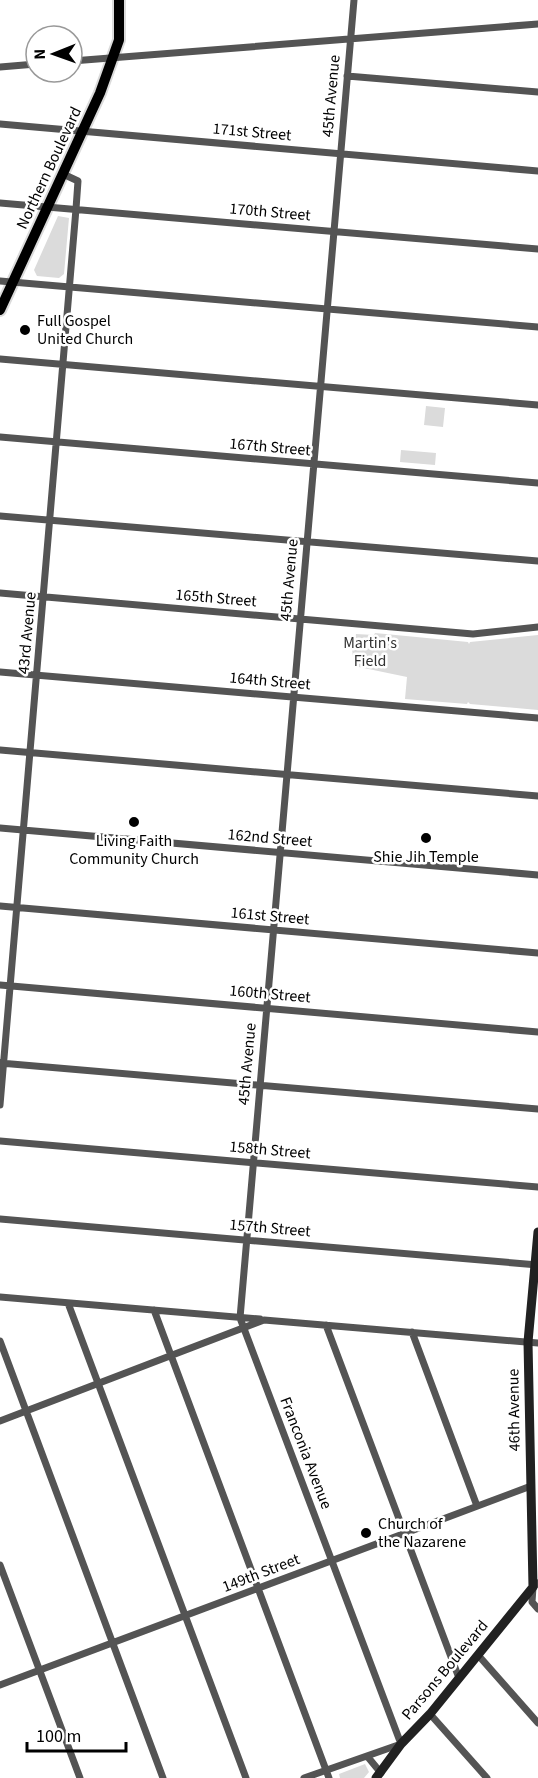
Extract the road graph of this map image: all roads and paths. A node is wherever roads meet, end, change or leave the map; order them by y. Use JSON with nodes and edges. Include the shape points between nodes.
{"nodes":[{"id":1,"x":119,"y":0,"type":"edge"},
{"id":2,"x":354,"y":0,"type":"edge"},
{"id":3,"x":538,"y":24,"type":"edge"},
{"id":4,"x":351,"y":39,"type":"junction"},
{"id":5,"x":113,"y":58,"type":"junction"},
{"id":6,"x":84,"y":60,"type":"edge"},
{"id":7,"x":24,"y":65,"type":"edge"},
{"id":8,"x":0,"y":67,"type":"edge"},
{"id":9,"x":347,"y":76,"type":"junction"},
{"id":10,"x":538,"y":92,"type":"edge"},
{"id":11,"x":0,"y":124,"type":"edge"},
{"id":12,"x":83,"y":131,"type":"junction"},
{"id":13,"x":341,"y":154,"type":"junction"},
{"id":14,"x":538,"y":171,"type":"edge"},
{"id":15,"x":63,"y":174,"type":"junction"},
{"id":16,"x":0,"y":203,"type":"edge"},
{"id":17,"x":48,"y":207,"type":"junction"},
{"id":18,"x":76,"y":209,"type":"junction"},
{"id":19,"x":334,"y":231,"type":"junction"},
{"id":20,"x":538,"y":249,"type":"edge"},
{"id":21,"x":0,"y":281,"type":"edge"},
{"id":22,"x":13,"y":282,"type":"junction"},
{"id":23,"x":70,"y":287,"type":"junction"},
{"id":24,"x":327,"y":309,"type":"junction"},
{"id":25,"x":0,"y":310,"type":"edge"},
{"id":26,"x":538,"y":327,"type":"edge"},
{"id":27,"x":0,"y":359,"type":"edge"},
{"id":28,"x":64,"y":365,"type":"junction"},
{"id":29,"x":321,"y":387,"type":"junction"},
{"id":30,"x":538,"y":405,"type":"edge"},
{"id":31,"x":0,"y":437,"type":"edge"},
{"id":32,"x":57,"y":442,"type":"junction"},
{"id":33,"x":314,"y":464,"type":"junction"},
{"id":34,"x":538,"y":483,"type":"edge"},
{"id":35,"x":0,"y":516,"type":"edge"},
{"id":36,"x":50,"y":520,"type":"junction"},
{"id":37,"x":307,"y":542,"type":"junction"},
{"id":38,"x":538,"y":561,"type":"edge"},
{"id":39,"x":0,"y":593,"type":"edge"},
{"id":40,"x":44,"y":597,"type":"junction"},
{"id":41,"x":300,"y":619,"type":"junction"},
{"id":42,"x":538,"y":627,"type":"edge"},
{"id":43,"x":0,"y":672,"type":"edge"},
{"id":44,"x":37,"y":675,"type":"junction"},
{"id":45,"x":294,"y":697,"type":"junction"},
{"id":46,"x":538,"y":718,"type":"edge"},
{"id":47,"x":0,"y":750,"type":"edge"},
{"id":48,"x":30,"y":753,"type":"junction"},
{"id":49,"x":287,"y":775,"type":"junction"},
{"id":50,"x":538,"y":796,"type":"edge"},
{"id":51,"x":0,"y":828,"type":"edge"},
{"id":52,"x":24,"y":830,"type":"junction"},
{"id":53,"x":280,"y":852,"type":"junction"},
{"id":54,"x":538,"y":874,"type":"edge"},
{"id":55,"x":0,"y":906,"type":"edge"},
{"id":56,"x":17,"y":908,"type":"junction"},
{"id":57,"x":274,"y":930,"type":"junction"},
{"id":58,"x":538,"y":953,"type":"edge"},
{"id":59,"x":0,"y":985,"type":"edge"},
{"id":60,"x":10,"y":985,"type":"junction"},
{"id":61,"x":267,"y":1008,"type":"junction"},
{"id":62,"x":538,"y":1032,"type":"edge"},
{"id":63,"x":2,"y":1063,"type":"edge"},
{"id":64,"x":260,"y":1085,"type":"junction"},
{"id":65,"x":0,"y":1105,"type":"edge"},
{"id":66,"x":538,"y":1109,"type":"edge"},
{"id":67,"x":0,"y":1141,"type":"edge"},
{"id":68,"x":254,"y":1162,"type":"junction"},
{"id":69,"x":538,"y":1187,"type":"edge"},
{"id":70,"x":0,"y":1219,"type":"edge"},
{"id":71,"x":538,"y":1232,"type":"edge"},
{"id":72,"x":247,"y":1240,"type":"junction"},
{"id":73,"x":537,"y":1265,"type":"edge"},
{"id":74,"x":0,"y":1297,"type":"edge"},
{"id":75,"x":68,"y":1303,"type":"junction"},
{"id":76,"x":154,"y":1310,"type":"junction"},
{"id":77,"x":240,"y":1318,"type":"junction"},
{"id":78,"x":264,"y":1320,"type":"junction"},
{"id":79,"x":326,"y":1325,"type":"junction"},
{"id":80,"x":244,"y":1328,"type":"junction"},
{"id":81,"x":412,"y":1332,"type":"junction"},
{"id":82,"x":0,"y":1341,"type":"edge"},
{"id":83,"x":533,"y":1342,"type":"edge"},
{"id":84,"x":171,"y":1356,"type":"junction"},
{"id":85,"x":99,"y":1384,"type":"junction"},
{"id":86,"x":26,"y":1411,"type":"junction"},
{"id":87,"x":0,"y":1421,"type":"edge"},
{"id":88,"x":531,"y":1486,"type":"junction"},
{"id":89,"x":477,"y":1506,"type":"junction"},
{"id":90,"x":404,"y":1534,"type":"junction"},
{"id":91,"x":331,"y":1561,"type":"junction"},
{"id":92,"x":0,"y":1565,"type":"edge"},
{"id":93,"x":3,"y":1581,"type":"edge"},
{"id":94,"x":536,"y":1585,"type":"edge"},
{"id":95,"x":259,"y":1588,"type":"junction"},
{"id":96,"x":538,"y":1608,"type":"edge"},
{"id":97,"x":186,"y":1616,"type":"junction"},
{"id":98,"x":113,"y":1643,"type":"junction"},
{"id":99,"x":478,"y":1655,"type":"junction"},
{"id":100,"x":39,"y":1670,"type":"junction"},
{"id":101,"x":459,"y":1678,"type":"junction"},
{"id":102,"x":0,"y":1685,"type":"edge"},
{"id":103,"x":430,"y":1714,"type":"junction"},
{"id":104,"x":538,"y":1723,"type":"edge"},
{"id":105,"x":401,"y":1744,"type":"junction"},
{"id":106,"x":367,"y":1756,"type":"junction"},
{"id":107,"x":326,"y":1770,"type":"junction"},
{"id":108,"x":381,"y":1776,"type":"edge"},
{"id":109,"x":80,"y":1778,"type":"edge"},
{"id":110,"x":163,"y":1778,"type":"edge"},
{"id":111,"x":246,"y":1778,"type":"edge"},
{"id":112,"x":304,"y":1778,"type":"edge"},
{"id":113,"x":329,"y":1778,"type":"edge"},
{"id":114,"x":487,"y":1778,"type":"edge"}],
"edges":[{"from":1,"to":5,"type":"main road","name":"Northern Boulevard","via":[[120,34]]},
{"from":2,"to":4,"type":"street","name":"45th Avenue"},
{"from":3,"to":4,"type":"street"},
{"from":4,"to":5,"type":"street"},
{"from":4,"to":9,"type":"street","name":"45th Avenue"},
{"from":5,"to":6,"type":"street"},
{"from":5,"to":12,"type":"main road","name":"Northern Boulevard"},
{"from":7,"to":8,"type":"street"},
{"from":9,"to":10,"type":"street"},
{"from":9,"to":13,"type":"street","name":"45th Avenue"},
{"from":11,"to":12,"type":"street","name":"171st Street"},
{"from":12,"to":13,"type":"street","name":"171st Street"},
{"from":12,"to":15,"type":"main road","name":"Northern Boulevard"},
{"from":13,"to":14,"type":"street","name":"171st Street"},
{"from":13,"to":19,"type":"street","name":"45th Avenue"},
{"from":15,"to":17,"type":"main road","name":"Northern Boulevard"},
{"from":15,"to":18,"type":"street","name":"43rd Avenue","via":[[78,181]]},
{"from":16,"to":17,"type":"street","name":"170th Street"},
{"from":17,"to":18,"type":"street","name":"170th Street"},
{"from":17,"to":22,"type":"main road","name":"Northern Boulevard"},
{"from":18,"to":19,"type":"street","name":"170th Street"},
{"from":18,"to":23,"type":"street","name":"43rd Avenue"},
{"from":19,"to":20,"type":"street","name":"170th Street"},
{"from":19,"to":24,"type":"street","name":"45th Avenue"},
{"from":21,"to":22,"type":"street"},
{"from":22,"to":23,"type":"street"},
{"from":22,"to":25,"type":"main road","name":"Northern Boulevard"},
{"from":23,"to":24,"type":"street"},
{"from":23,"to":28,"type":"street","name":"43rd Avenue"},
{"from":24,"to":26,"type":"street"},
{"from":24,"to":29,"type":"street","name":"45th Avenue"},
{"from":27,"to":28,"type":"street"},
{"from":28,"to":29,"type":"street"},
{"from":28,"to":32,"type":"street","name":"43rd Avenue"},
{"from":29,"to":30,"type":"street"},
{"from":29,"to":33,"type":"street","name":"45th Avenue"},
{"from":31,"to":32,"type":"street","name":"167th Street"},
{"from":32,"to":33,"type":"street","name":"167th Street"},
{"from":32,"to":36,"type":"street","name":"43rd Avenue"},
{"from":33,"to":34,"type":"street","name":"167th Street"},
{"from":33,"to":37,"type":"street","name":"45th Avenue"},
{"from":35,"to":36,"type":"street"},
{"from":36,"to":37,"type":"street"},
{"from":36,"to":40,"type":"street","name":"43rd Avenue"},
{"from":37,"to":38,"type":"street"},
{"from":37,"to":41,"type":"street","name":"45th Avenue"},
{"from":39,"to":40,"type":"street","name":"165th Street"},
{"from":40,"to":41,"type":"street","name":"165th Street"},
{"from":40,"to":44,"type":"street","name":"43rd Avenue"},
{"from":41,"to":42,"type":"street","name":"165th Street","via":[[473,634]]},
{"from":41,"to":45,"type":"street","name":"45th Avenue"},
{"from":43,"to":44,"type":"street","name":"164th Street"},
{"from":44,"to":45,"type":"street","name":"164th Street"},
{"from":44,"to":48,"type":"street","name":"43rd Avenue"},
{"from":45,"to":46,"type":"street","name":"164th Street"},
{"from":45,"to":49,"type":"street","name":"45th Avenue"},
{"from":47,"to":48,"type":"street"},
{"from":48,"to":49,"type":"street"},
{"from":48,"to":52,"type":"street","name":"43rd Avenue"},
{"from":49,"to":50,"type":"street"},
{"from":49,"to":53,"type":"street","name":"45th Avenue"},
{"from":51,"to":52,"type":"street","name":"162nd Street"},
{"from":52,"to":53,"type":"street","name":"162nd Street"},
{"from":52,"to":56,"type":"street","name":"43rd Avenue"},
{"from":53,"to":54,"type":"street","name":"162nd Street"},
{"from":53,"to":57,"type":"street","name":"45th Avenue"},
{"from":55,"to":56,"type":"street","name":"161st Street"},
{"from":56,"to":57,"type":"street","name":"161st Street"},
{"from":56,"to":60,"type":"street","name":"43rd Avenue"},
{"from":57,"to":58,"type":"street","name":"161st Street"},
{"from":57,"to":61,"type":"street","name":"45th Avenue"},
{"from":59,"to":60,"type":"street","name":"160th Street"},
{"from":60,"to":61,"type":"street","name":"160th Street"},
{"from":60,"to":63,"type":"street","name":"43rd Avenue"},
{"from":61,"to":62,"type":"street","name":"160th Street"},
{"from":61,"to":64,"type":"street","name":"45th Avenue"},
{"from":63,"to":64,"type":"street"},
{"from":63,"to":65,"type":"street","name":"43rd Avenue"},
{"from":64,"to":66,"type":"street"},
{"from":64,"to":68,"type":"street","name":"45th Avenue"},
{"from":67,"to":68,"type":"street","name":"158th Street"},
{"from":68,"to":69,"type":"street","name":"158th Street"},
{"from":68,"to":72,"type":"street","name":"Franconia Avenue"},
{"from":70,"to":72,"type":"street","name":"157th Street"},
{"from":71,"to":73,"type":"street","name":"46th Avenue"},
{"from":72,"to":73,"type":"street","name":"157th Street"},
{"from":72,"to":77,"type":"street","name":"Franconia Avenue"},
{"from":73,"to":83,"type":"street","name":"46th Avenue"},
{"from":74,"to":75,"type":"street"},
{"from":75,"to":76,"type":"street"},
{"from":75,"to":85,"type":"street"},
{"from":76,"to":77,"type":"street"},
{"from":76,"to":84,"type":"street"},
{"from":77,"to":78,"type":"street"},
{"from":77,"to":80,"type":"street","name":"Franconia Avenue"},
{"from":78,"to":79,"type":"street"},
{"from":78,"to":80,"type":"street"},
{"from":79,"to":81,"type":"street"},
{"from":79,"to":90,"type":"street"},
{"from":80,"to":84,"type":"street"},
{"from":80,"to":91,"type":"street","name":"Franconia Avenue"},
{"from":81,"to":83,"type":"street"},
{"from":81,"to":89,"type":"street"},
{"from":82,"to":86,"type":"street"},
{"from":83,"to":88,"type":"street","name":"46th Avenue"},
{"from":84,"to":85,"type":"street"},
{"from":84,"to":95,"type":"street"},
{"from":85,"to":86,"type":"street"},
{"from":85,"to":97,"type":"street"},
{"from":86,"to":87,"type":"street"},
{"from":86,"to":98,"type":"street"},
{"from":88,"to":89,"type":"street","name":"149th Street"},
{"from":88,"to":94,"type":"street","name":"46th Avenue"},
{"from":89,"to":90,"type":"street","name":"149th Street"},
{"from":90,"to":91,"type":"street","name":"149th Street"},
{"from":90,"to":101,"type":"street"},
{"from":91,"to":95,"type":"street","name":"149th Street"},
{"from":91,"to":105,"type":"street","name":"Franconia Avenue"},
{"from":92,"to":93,"type":"street"},
{"from":93,"to":100,"type":"street"},
{"from":94,"to":96,"type":"street","via":[[532,1602]]},
{"from":94,"to":99,"type":"street","name":"Parsons Boulevard"},
{"from":95,"to":97,"type":"street","name":"149th Street"},
{"from":95,"to":107,"type":"street"},
{"from":97,"to":98,"type":"street","name":"149th Street"},
{"from":97,"to":111,"type":"street"},
{"from":98,"to":100,"type":"street","name":"149th Street"},
{"from":98,"to":110,"type":"street"},
{"from":99,"to":101,"type":"street","name":"Parsons Boulevard"},
{"from":99,"to":104,"type":"street"},
{"from":100,"to":102,"type":"street","name":"149th Street"},
{"from":100,"to":109,"type":"street"},
{"from":101,"to":103,"type":"street","name":"Parsons Boulevard"},
{"from":103,"to":105,"type":"street","name":"Parsons Boulevard"},
{"from":103,"to":114,"type":"street"},
{"from":105,"to":106,"type":"street"},
{"from":105,"to":108,"type":"street","name":"Parsons Boulevard"},
{"from":106,"to":107,"type":"street"},
{"from":106,"to":108,"type":"street"},
{"from":107,"to":112,"type":"street"},
{"from":107,"to":113,"type":"street"}]}
